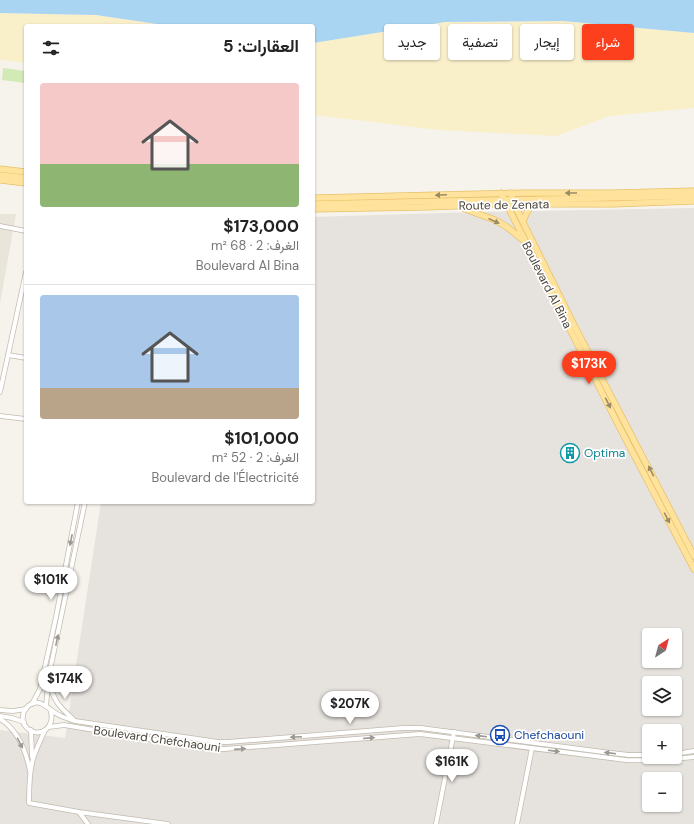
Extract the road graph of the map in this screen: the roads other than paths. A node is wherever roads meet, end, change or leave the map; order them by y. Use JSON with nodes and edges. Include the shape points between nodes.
{"nodes":[{"id":1,"x":0,"y":169,"type":"edge"},
{"id":2,"x":24,"y":172,"type":"edge"},
{"id":3,"x":0,"y":177,"type":"edge"},
{"id":4,"x":24,"y":179,"type":"edge"},
{"id":5,"x":24,"y":183,"type":"edge"},
{"id":6,"x":694,"y":191,"type":"edge"},
{"id":7,"x":501,"y":193,"type":"junction"},
{"id":8,"x":511,"y":193,"type":"junction"},
{"id":9,"x":694,"y":196,"type":"edge"},
{"id":10,"x":315,"y":198,"type":"edge"},
{"id":11,"x":694,"y":200,"type":"edge"},
{"id":12,"x":505,"y":202,"type":"junction"},
{"id":13,"x":514,"y":202,"type":"junction"},
{"id":14,"x":532,"y":204,"type":"junction"},
{"id":15,"x":315,"y":206,"type":"edge"},
{"id":16,"x":315,"y":206,"type":"edge"},
{"id":17,"x":458,"y":206,"type":"junction"},
{"id":18,"x":523,"y":222,"type":"junction"},
{"id":19,"x":0,"y":226,"type":"edge"},
{"id":20,"x":24,"y":231,"type":"edge"},
{"id":21,"x":526,"y":243,"type":"junction"},
{"id":22,"x":24,"y":286,"type":"edge"},
{"id":23,"x":8,"y":355,"type":"junction"},
{"id":24,"x":24,"y":358,"type":"edge"},
{"id":25,"x":0,"y":392,"type":"edge"},
{"id":26,"x":0,"y":416,"type":"edge"},
{"id":27,"x":24,"y":419,"type":"edge"},
{"id":28,"x":78,"y":504,"type":"edge"},
{"id":29,"x":85,"y":504,"type":"edge"},
{"id":30,"x":694,"y":556,"type":"edge"},
{"id":31,"x":694,"y":569,"type":"edge"},
{"id":32,"x":49,"y":682,"type":"junction"},
{"id":33,"x":32,"y":704,"type":"junction"},
{"id":34,"x":48,"y":707,"type":"junction"},
{"id":35,"x":26,"y":708,"type":"junction"},
{"id":36,"x":0,"y":710,"type":"edge"},
{"id":37,"x":0,"y":718,"type":"edge"},
{"id":38,"x":75,"y":720,"type":"junction"},
{"id":39,"x":24,"y":722,"type":"junction"},
{"id":40,"x":47,"y":728,"type":"junction"},
{"id":41,"x":31,"y":730,"type":"junction"},
{"id":42,"x":454,"y":732,"type":"junction"},
{"id":43,"x":453,"y":738,"type":"junction"},
{"id":44,"x":532,"y":748,"type":"junction"},
{"id":45,"x":694,"y":751,"type":"edge"},
{"id":46,"x":682,"y":753,"type":"edge"},
{"id":47,"x":642,"y":755,"type":"edge"},
{"id":48,"x":694,"y":757,"type":"edge"},
{"id":49,"x":33,"y":760,"type":"junction"},
{"id":50,"x":31,"y":773,"type":"junction"},
{"id":51,"x":79,"y":812,"type":"junction"},
{"id":52,"x":88,"y":824,"type":"edge"},
{"id":53,"x":168,"y":824,"type":"edge"},
{"id":54,"x":436,"y":824,"type":"edge"},
{"id":55,"x":517,"y":824,"type":"edge"}],
"edges":[{"from":1,"to":2,"type":"main road"},
{"from":3,"to":4,"type":"main road"},
{"from":3,"to":5,"type":"main road"},
{"from":6,"to":8,"type":"main road","name":"Route de Zenata","one_way":true},
{"from":7,"to":8,"type":"main road","name":"Route de Zenata"},
{"from":7,"to":10,"type":"main road","name":"Route de Zenata","one_way":true},
{"from":7,"to":12,"type":"main road","name":"Boulevard Al Bina"},
{"from":8,"to":13,"type":"main road","name":"Boulevard Al Bina"},
{"from":9,"to":13,"type":"main road","name":"Route de Zenata"},
{"from":11,"to":13,"type":"main road","name":"Route de Zenata"},
{"from":11,"to":14,"type":"main road","name":"Route de Zenata"},
{"from":12,"to":13,"type":"main road","name":"Route de Zenata"},
{"from":12,"to":15,"type":"main road","name":"Route de Zenata"},
{"from":12,"to":17,"type":"main road","name":"Route de Zenata"},
{"from":12,"to":21,"type":"main road","name":"Boulevard Al Bina"},
{"from":13,"to":14,"type":"main road","name":"Route de Zenata"},
{"from":13,"to":18,"type":"main road","name":"Boulevard Al Bina"},
{"from":14,"to":18,"type":"main road"},
{"from":16,"to":17,"type":"main road","name":"Route de Zenata"},
{"from":17,"to":21,"type":"main road","one_way":true,"via":[[508,227]]},
{"from":30,"to":18,"type":"main road","name":"Boulevard Al Bina","one_way":true},
{"from":19,"to":20,"type":"street"},
{"from":21,"to":31,"type":"main road","name":"Boulevard Al Bina","one_way":true},
{"from":22,"to":23,"type":"street"},
{"from":23,"to":24,"type":"street"},
{"from":23,"to":25,"type":"street"},
{"from":26,"to":27,"type":"street"},
{"from":28,"to":33,"type":"street","one_way":true,"via":[[40,689]]},
{"from":32,"to":29,"type":"street","one_way":true},
{"from":32,"to":34,"type":"street"},
{"from":32,"to":38,"type":"street","via":[[59,707]]},
{"from":33,"to":34,"type":"street","name":"Boulevard Chefchaouni","via":[[42,703]]},
{"from":33,"to":35,"type":"street"},
{"from":34,"to":38,"type":"street","name":"Boulevard Chefchaouni","via":[[62,716]]},
{"from":34,"to":40,"type":"street","via":[[52,718]]},
{"from":35,"to":36,"type":"street"},
{"from":35,"to":39,"type":"street"},
{"from":37,"to":39,"type":"street"},
{"from":37,"to":50,"type":"street","one_way":true,"via":[[20,741],[27,755]]},
{"from":42,"to":38,"type":"street","name":"Boulevard Chefchaouni","one_way":true,"via":[[403,728],[224,742]]},
{"from":39,"to":41,"type":"street"},
{"from":40,"to":41,"type":"street","name":"Boulevard Chefchaouni","via":[[41,732]]},
{"from":40,"to":43,"type":"street","name":"Boulevard Chefchaouni","one_way":true,"via":[[64,725],[224,750],[416,734]]},
{"from":40,"to":49,"type":"street"},
{"from":41,"to":49,"type":"street"},
{"from":42,"to":43,"type":"street"},
{"from":47,"to":42,"type":"street","name":"Boulevard Chefchaouni","one_way":true},
{"from":43,"to":44,"type":"street","name":"Boulevard Chefchaouni"},
{"from":43,"to":54,"type":"street"},
{"from":44,"to":48,"type":"street","name":"Boulevard Chefchaouni","one_way":true,"via":[[637,761]]},
{"from":44,"to":55,"type":"street"},
{"from":45,"to":46,"type":"street"},
{"from":49,"to":50,"type":"street"},
{"from":50,"to":51,"type":"street","via":[[28,803]]},
{"from":51,"to":52,"type":"street"},
{"from":51,"to":53,"type":"street"}]}
